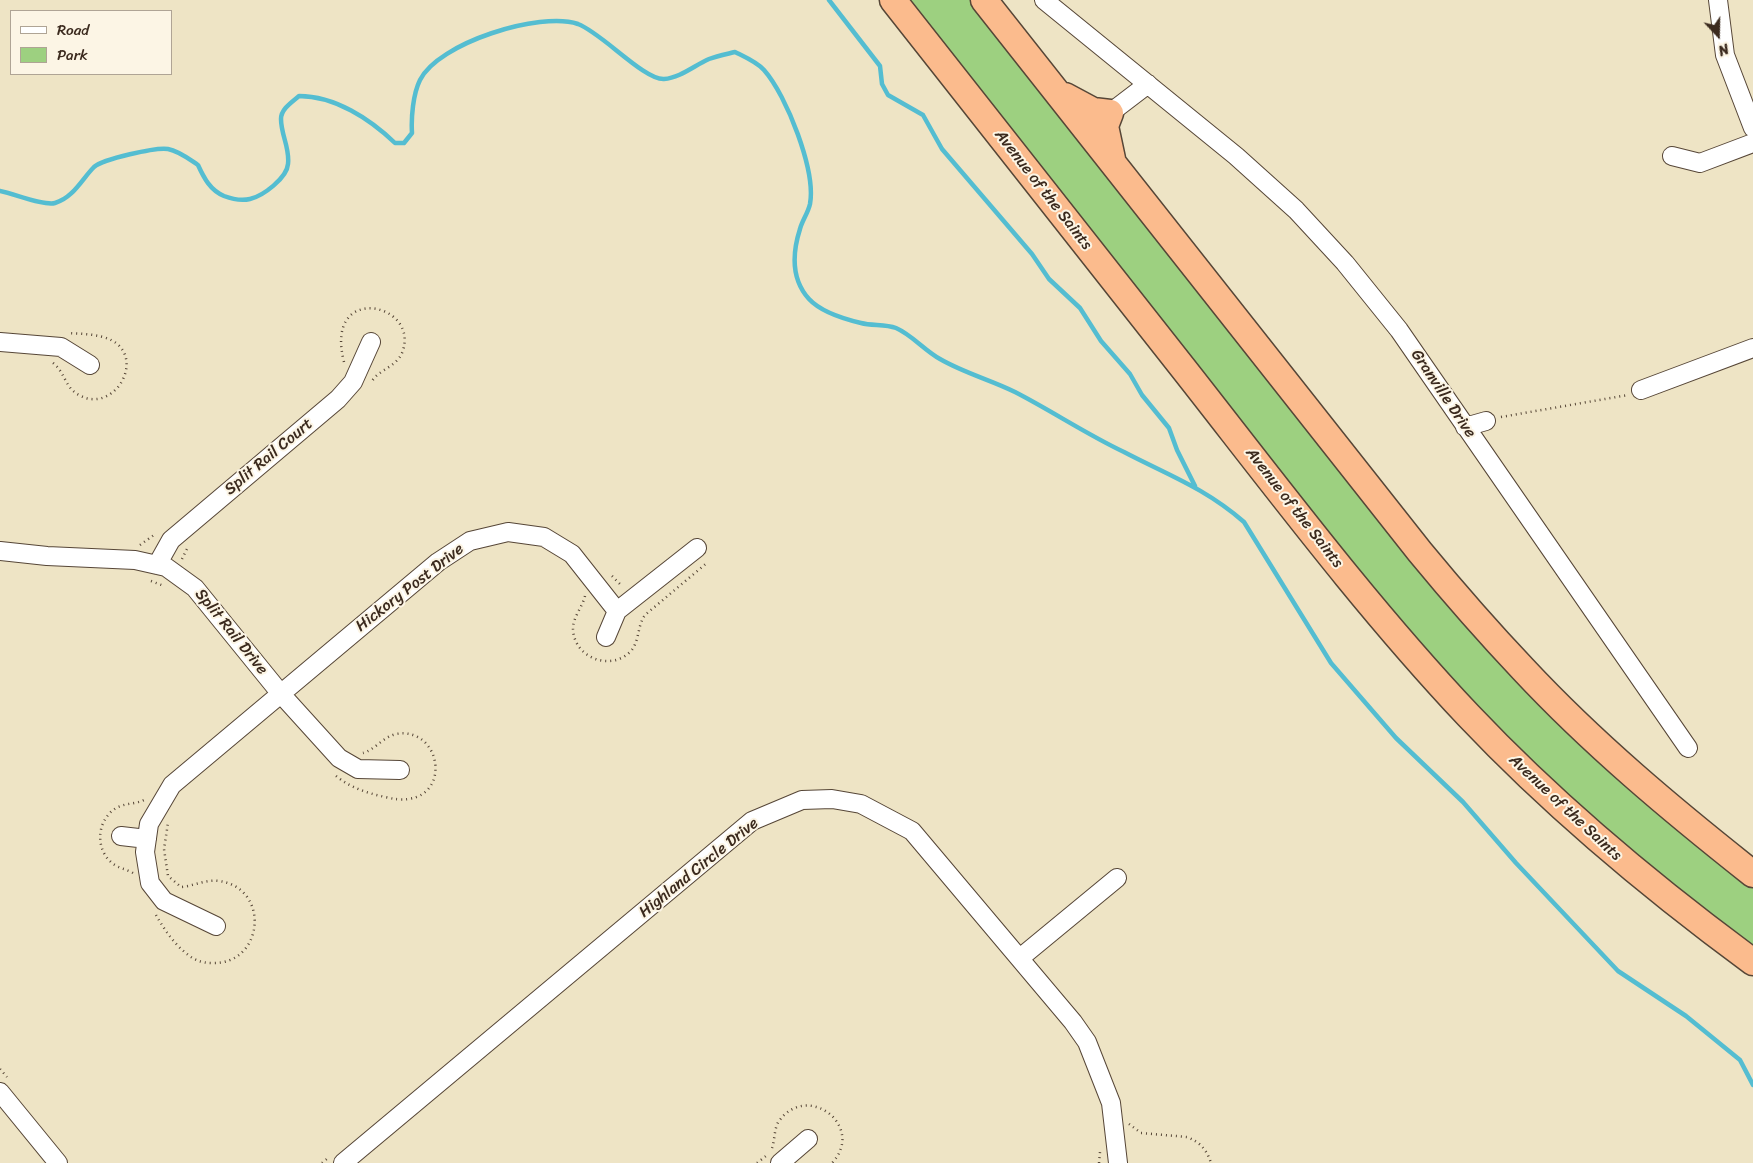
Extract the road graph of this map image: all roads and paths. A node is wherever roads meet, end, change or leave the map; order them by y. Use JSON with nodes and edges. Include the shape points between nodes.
{"nodes":[{"id":1,"x":893,"y":0,"type":"edge"},
{"id":2,"x":984,"y":0,"type":"edge"},
{"id":3,"x":1044,"y":0,"type":"edge"},
{"id":4,"x":1718,"y":0,"type":"edge"},
{"id":5,"x":1148,"y":84,"type":"junction"},
{"id":6,"x":1056,"y":91,"type":"junction"},
{"id":7,"x":1110,"y":113,"type":"junction"},
{"id":8,"x":1753,"y":128,"type":"edge"},
{"id":9,"x":1753,"y":143,"type":"edge"},
{"id":10,"x":1672,"y":156,"type":"dead end"},
{"id":11,"x":1114,"y":165,"type":"junction"},
{"id":12,"x":0,"y":342,"type":"edge"},
{"id":13,"x":371,"y":342,"type":"dead end"},
{"id":14,"x":1753,"y":348,"type":"edge"},
{"id":15,"x":344,"y":364,"type":"dead end"},
{"id":16,"x":90,"y":365,"type":"dead end"},
{"id":17,"x":367,"y":388,"type":"dead end"},
{"id":18,"x":1642,"y":390,"type":"joint"},
{"id":19,"x":1489,"y":420,"type":"joint"},
{"id":20,"x":1465,"y":427,"type":"junction"},
{"id":21,"x":160,"y":530,"type":"dead end"},
{"id":22,"x":190,"y":543,"type":"dead end"},
{"id":23,"x":138,"y":547,"type":"dead end"},
{"id":24,"x":698,"y":548,"type":"dead end"},
{"id":25,"x":0,"y":551,"type":"edge"},
{"id":26,"x":186,"y":564,"type":"dead end"},
{"id":27,"x":157,"y":565,"type":"junction"},
{"id":28,"x":611,"y":576,"type":"dead end"},
{"id":29,"x":625,"y":588,"type":"dead end"},
{"id":30,"x":616,"y":611,"type":"junction"},
{"id":31,"x":606,"y":637,"type":"dead end"},
{"id":32,"x":281,"y":694,"type":"junction"},
{"id":33,"x":1688,"y":748,"type":"dead end"},
{"id":34,"x":400,"y":770,"type":"dead end"},
{"id":35,"x":122,"y":836,"type":"dead end"},
{"id":36,"x":147,"y":839,"type":"junction"},
{"id":37,"x":1753,"y":874,"type":"edge"},
{"id":38,"x":1117,"y":878,"type":"dead end"},
{"id":39,"x":216,"y":926,"type":"dead end"},
{"id":40,"x":1020,"y":958,"type":"junction"},
{"id":41,"x":1753,"y":962,"type":"edge"},
{"id":42,"x":0,"y":1092,"type":"edge"},
{"id":43,"x":1126,"y":1119,"type":"dead end"},
{"id":44,"x":808,"y":1140,"type":"dead end"},
{"id":45,"x":1100,"y":1147,"type":"dead end"},
{"id":46,"x":336,"y":1160,"type":"edge"},
{"id":47,"x":58,"y":1163,"type":"edge"},
{"id":48,"x":322,"y":1163,"type":"edge"},
{"id":49,"x":780,"y":1163,"type":"edge"},
{"id":50,"x":1099,"y":1163,"type":"edge"},
{"id":51,"x":1118,"y":1163,"type":"edge"},
{"id":52,"x":1211,"y":1163,"type":"edge"}],
"edges":[{"from":1,"to":41,"type":"highway","name":"Avenue of the Saints","via":[[1416,657],[1516,764],[1581,824],[1641,876]]},
{"from":2,"to":6,"type":"highway"},
{"from":3,"to":5,"type":"street","name":"Granville Drive"},
{"from":4,"to":8,"type":"street","via":[[1725,55]]},
{"from":5,"to":7,"type":"street"},
{"from":5,"to":20,"type":"street","name":"Granville Drive","via":[[1296,210],[1345,263],[1399,330]]},
{"from":6,"to":7,"type":"highway","via":[[1093,111]]},
{"from":6,"to":11,"type":"highway"},
{"from":7,"to":11,"type":"highway","via":[[1105,126]]},
{"from":9,"to":10,"type":"street","via":[[1700,164]]},
{"from":11,"to":37,"type":"highway","via":[[1470,612],[1530,677],[1636,779]]},
{"from":12,"to":16,"type":"street","via":[[61,347]]},
{"from":13,"to":27,"type":"street","name":"Split Rail Court","via":[[353,382],[338,399],[171,540]]},
{"from":14,"to":18,"type":"street"},
{"from":15,"to":17,"type":"path","via":[[339,338],[349,317],[370,308],[393,315],[404,336],[402,352],[393,365],[378,373]]},
{"from":18,"to":19,"type":"path","via":[[1623,397]]},
{"from":19,"to":20,"type":"street"},
{"from":20,"to":33,"type":"street","name":"Granville Drive"},
{"from":21,"to":23,"type":"path"},
{"from":22,"to":26,"type":"path","via":[[182,559]]},
{"from":24,"to":30,"type":"street"},
{"from":25,"to":27,"type":"street","name":"Split Rail Drive","via":[[135,560]]},
{"from":27,"to":32,"type":"street","name":"Split Rail Drive","via":[[166,567],[195,588]]},
{"from":28,"to":29,"type":"path"},
{"from":30,"to":31,"type":"street"},
{"from":30,"to":32,"type":"street","name":"Hickory Post Drive","via":[[572,554],[544,537],[508,532],[470,541],[438,562]]},
{"from":32,"to":34,"type":"street","name":"Split Rail Drive","via":[[338,758],[358,769]]},
{"from":32,"to":36,"type":"street","name":"Hickory Post Drive","via":[[172,785],[150,824]]},
{"from":35,"to":36,"type":"street"},
{"from":36,"to":39,"type":"street","name":"Hickory Post Drive","via":[[145,852],[150,883],[164,902]]},
{"from":38,"to":40,"type":"street"},
{"from":40,"to":46,"type":"street","name":"Highland Circle Drive","via":[[912,831],[861,804],[832,799],[802,800],[752,822]]},
{"from":40,"to":51,"type":"street","name":"Highland Circle Drive","via":[[1087,1042],[1111,1103]]},
{"from":42,"to":47,"type":"street"},
{"from":43,"to":52,"type":"path","via":[[1141,1133],[1194,1140],[1205,1150]]},
{"from":44,"to":49,"type":"street"},
{"from":45,"to":50,"type":"path"},
{"from":46,"to":48,"type":"path"}]}
